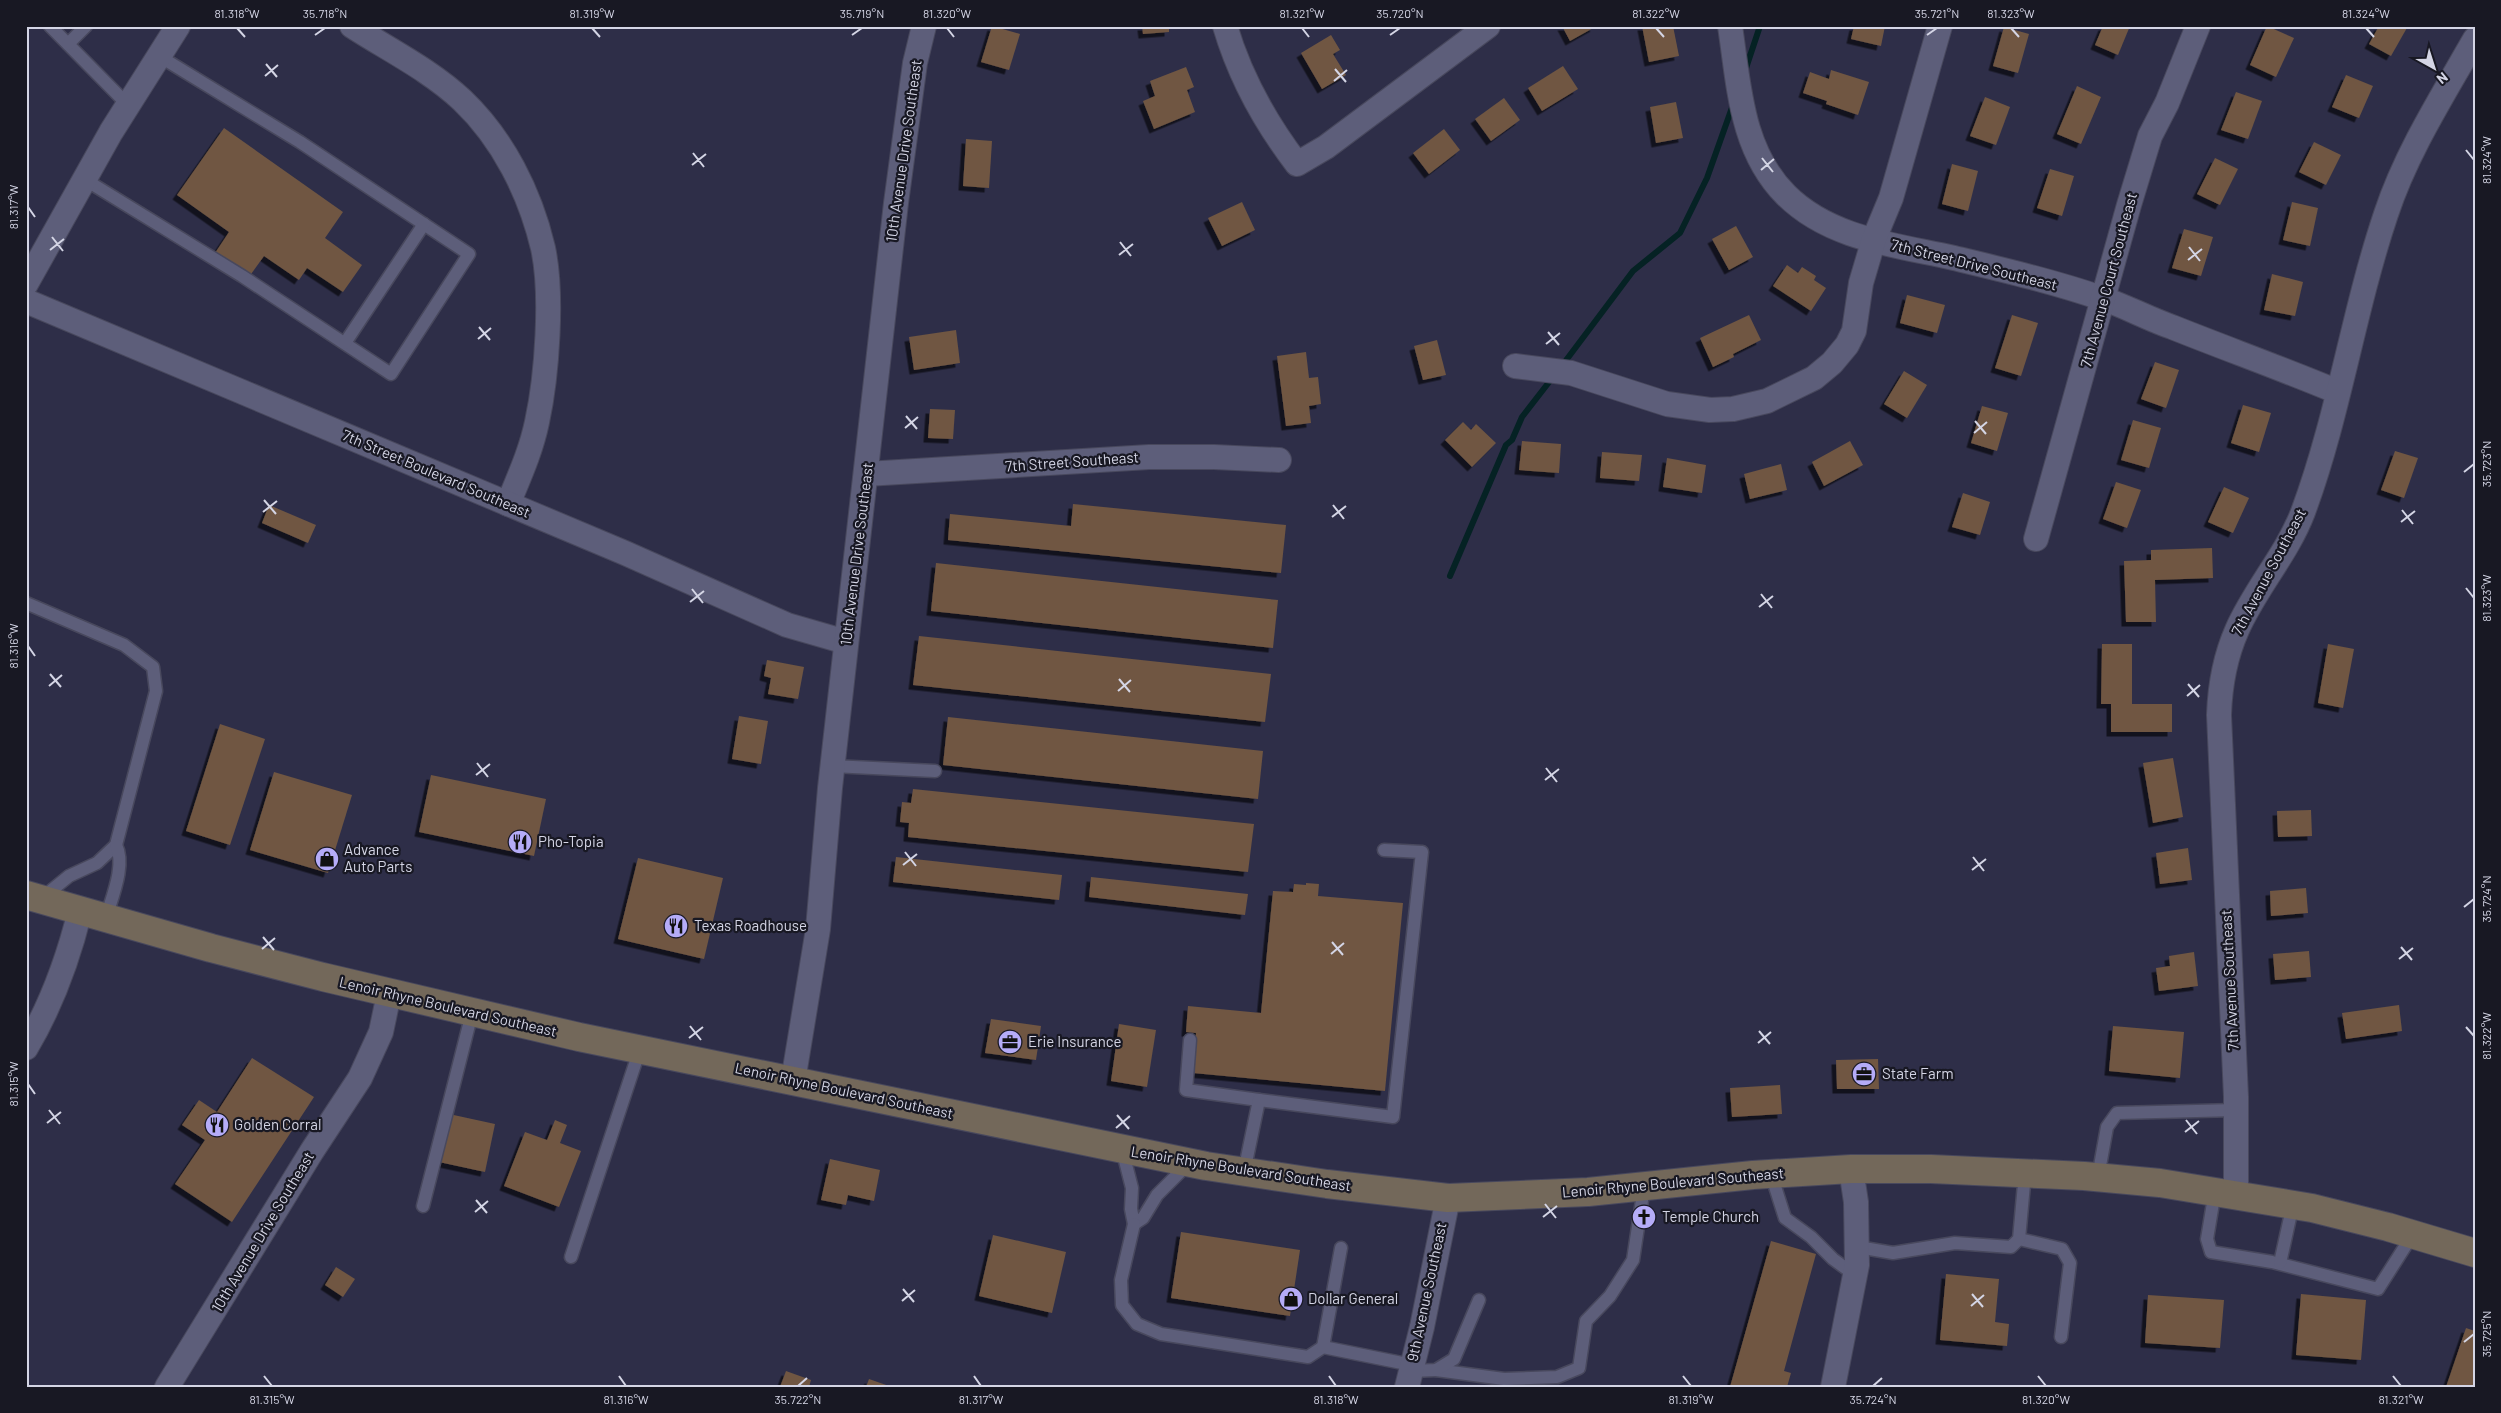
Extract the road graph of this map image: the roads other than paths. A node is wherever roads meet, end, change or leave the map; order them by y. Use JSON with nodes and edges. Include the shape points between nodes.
{"nodes":[{"id":1,"x":50,"y":26,"type":"edge"},
{"id":2,"x":86,"y":26,"type":"edge"},
{"id":3,"x":178,"y":26,"type":"edge"},
{"id":4,"x":352,"y":26,"type":"edge"},
{"id":5,"x":924,"y":26,"type":"edge"},
{"id":6,"x":1225,"y":26,"type":"edge"},
{"id":7,"x":1488,"y":26,"type":"edge"},
{"id":8,"x":1730,"y":26,"type":"edge"},
{"id":9,"x":1940,"y":26,"type":"edge"},
{"id":10,"x":2198,"y":26,"type":"edge"},
{"id":11,"x":2475,"y":39,"type":"edge"},
{"id":12,"x":68,"y":44,"type":"junction"},
{"id":13,"x":159,"y":56,"type":"junction"},
{"id":14,"x":128,"y":105,"type":"junction"},
{"id":15,"x":84,"y":179,"type":"junction"},
{"id":16,"x":424,"y":224,"type":"junction"},
{"id":17,"x":1874,"y":239,"type":"junction"},
{"id":18,"x":26,"y":284,"type":"edge"},
{"id":19,"x":2104,"y":299,"type":"junction"},
{"id":20,"x":26,"y":302,"type":"edge"},
{"id":21,"x":344,"y":343,"type":"junction"},
{"id":22,"x":1515,"y":366,"type":"dead end"},
{"id":23,"x":2338,"y":392,"type":"junction"},
{"id":24,"x":1278,"y":460,"type":"dead end"},
{"id":25,"x":866,"y":474,"type":"junction"},
{"id":26,"x":508,"y":504,"type":"junction"},
{"id":27,"x":2036,"y":539,"type":"dead end"},
{"id":28,"x":26,"y":603,"type":"edge"},
{"id":29,"x":846,"y":642,"type":"junction"},
{"id":30,"x":832,"y":766,"type":"junction"},
{"id":31,"x":935,"y":771,"type":"dead end"},
{"id":32,"x":116,"y":845,"type":"junction"},
{"id":33,"x":1384,"y":850,"type":"dead end"},
{"id":34,"x":33,"y":897,"type":"edge"},
{"id":35,"x":80,"y":911,"type":"junction"},
{"id":36,"x":106,"y":918,"type":"junction"},
{"id":37,"x":389,"y":994,"type":"junction"},
{"id":38,"x":472,"y":1013,"type":"junction"},
{"id":39,"x":1190,"y":1040,"type":"dead end"},
{"id":40,"x":26,"y":1048,"type":"edge"},
{"id":41,"x":640,"y":1049,"type":"junction"},
{"id":42,"x":793,"y":1081,"type":"junction"},
{"id":43,"x":1259,"y":1100,"type":"junction"},
{"id":44,"x":2236,"y":1110,"type":"junction"},
{"id":45,"x":1122,"y":1149,"type":"junction"},
{"id":46,"x":1190,"y":1162,"type":"junction"},
{"id":47,"x":1850,"y":1169,"type":"junction"},
{"id":48,"x":1244,"y":1172,"type":"junction"},
{"id":49,"x":2025,"y":1173,"type":"junction"},
{"id":50,"x":1771,"y":1174,"type":"junction"},
{"id":51,"x":2098,"y":1177,"type":"junction"},
{"id":52,"x":1644,"y":1187,"type":"junction"},
{"id":53,"x":2225,"y":1193,"type":"junction"},
{"id":54,"x":1448,"y":1198,"type":"junction"},
{"id":55,"x":2292,"y":1204,"type":"junction"},
{"id":56,"x":423,"y":1206,"type":"dead end"},
{"id":57,"x":1134,"y":1224,"type":"junction"},
{"id":58,"x":2413,"y":1234,"type":"junction"},
{"id":59,"x":2019,"y":1239,"type":"junction"},
{"id":60,"x":1858,"y":1247,"type":"junction"},
{"id":61,"x":1341,"y":1248,"type":"dead end"},
{"id":62,"x":2475,"y":1253,"type":"edge"},
{"id":63,"x":571,"y":1257,"type":"dead end"},
{"id":64,"x":2280,"y":1263,"type":"junction"},
{"id":65,"x":1855,"y":1275,"type":"junction"},
{"id":66,"x":1479,"y":1300,"type":"dead end"},
{"id":67,"x":2060,"y":1337,"type":"dead end"},
{"id":68,"x":1323,"y":1347,"type":"junction"},
{"id":69,"x":1436,"y":1370,"type":"junction"},
{"id":70,"x":1410,"y":1374,"type":"edge"},
{"id":71,"x":167,"y":1387,"type":"edge"},
{"id":72,"x":1833,"y":1387,"type":"edge"}],
"edges":[{"from":1,"to":12,"type":"lane"},
{"from":2,"to":12,"type":"lane"},
{"from":3,"to":13,"type":"street"},
{"from":4,"to":26,"type":"street","via":[[421,68],[463,101],[498,141],[529,204],[543,249],[547,325],[544,371],[537,422],[525,464]]},
{"from":5,"to":25,"type":"street","name":"10th Avenue Drive Southeast","via":[[915,63],[896,203]]},
{"from":6,"to":7,"type":"street","via":[[1252,94],[1297,164],[1354,127]]},
{"from":8,"to":17,"type":"street","name":"7th Street Drive Southeast","via":[[1745,124],[1764,168],[1787,196],[1816,219],[1842,232]]},
{"from":9,"to":17,"type":"street","via":[[1891,198]]},
{"from":10,"to":19,"type":"street","name":"7th Avenue Court Southeast","via":[[2150,136]]},
{"from":11,"to":23,"type":"street","name":"7th Avenue Southeast","via":[[2401,177],[2386,212]]},
{"from":12,"to":14,"type":"lane"},
{"from":13,"to":14,"type":"street"},
{"from":13,"to":16,"type":"lane","via":[[300,142]]},
{"from":14,"to":15,"type":"street"},
{"from":15,"to":18,"type":"street"},
{"from":15,"to":21,"type":"lane"},
{"from":16,"to":21,"type":"lane"},
{"from":16,"to":21,"type":"lane","via":[[469,254],[391,374]]},
{"from":17,"to":19,"type":"street","name":"7th Street Drive Southeast","via":[[1997,268]]},
{"from":17,"to":22,"type":"street","via":[[1861,283],[1854,331],[1846,345],[1814,378],[1768,401],[1733,410],[1688,408],[1645,398],[1571,373]]},
{"from":19,"to":23,"type":"street","name":"7th Street Drive Southeast"},
{"from":19,"to":27,"type":"street","name":"7th Avenue Court Southeast"},
{"from":20,"to":26,"type":"street","name":"7th Street Boulevard Southeast"},
{"from":23,"to":44,"type":"street","name":"7th Avenue Southeast","via":[[2321,459],[2302,514],[2237,630],[2224,665],[2220,690],[2218,714]]},
{"from":24,"to":25,"type":"street","name":"7th Street Southeast","via":[[1214,456],[1149,457]]},
{"from":25,"to":29,"type":"street","name":"10th Avenue Drive Southeast"},
{"from":26,"to":29,"type":"street","name":"7th Street Boulevard Southeast","via":[[786,625]]},
{"from":28,"to":32,"type":"lane","via":[[124,645],[152,667],[156,691]]},
{"from":29,"to":30,"type":"street","name":"10th Avenue Drive Southeast"},
{"from":30,"to":31,"type":"lane"},
{"from":30,"to":42,"type":"street","name":"10th Avenue Drive Southeast","via":[[818,929]]},
{"from":32,"to":34,"type":"lane","via":[[97,863]]},
{"from":32,"to":36,"type":"lane","via":[[121,855]]},
{"from":33,"to":43,"type":"lane","via":[[1422,852],[1393,1117]]},
{"from":34,"to":35,"type":"main road","name":"Lenoir Rhyne Boulevard Southeast"},
{"from":35,"to":36,"type":"main road","name":"Lenoir Rhyne Boulevard Southeast"},
{"from":35,"to":40,"type":"street","via":[[64,970],[45,1015]]},
{"from":36,"to":37,"type":"main road","name":"Lenoir Rhyne Boulevard Southeast"},
{"from":37,"to":38,"type":"main road","name":"Lenoir Rhyne Boulevard Southeast"},
{"from":37,"to":71,"type":"street","name":"10th Avenue Drive Southeast","via":[[381,1032],[360,1078]]},
{"from":38,"to":41,"type":"main road","name":"Lenoir Rhyne Boulevard Southeast"},
{"from":38,"to":56,"type":"lane"},
{"from":39,"to":43,"type":"lane","via":[[1186,1090]]},
{"from":41,"to":42,"type":"main road","name":"Lenoir Rhyne Boulevard Southeast"},
{"from":41,"to":63,"type":"lane"},
{"from":42,"to":45,"type":"main road","name":"Lenoir Rhyne Boulevard Southeast"},
{"from":43,"to":48,"type":"lane"},
{"from":44,"to":51,"type":"lane","via":[[2117,1113],[2107,1128]]},
{"from":44,"to":53,"type":"street","name":"7th Avenue Southeast"},
{"from":45,"to":46,"type":"main road","name":"Lenoir Rhyne Boulevard Southeast"},
{"from":45,"to":57,"type":"lane","via":[[1132,1188]]},
{"from":46,"to":48,"type":"main road","name":"Lenoir Rhyne Boulevard Southeast"},
{"from":46,"to":57,"type":"lane"},
{"from":47,"to":49,"type":"main road","name":"Lenoir Rhyne Boulevard Southeast"},
{"from":47,"to":50,"type":"main road","name":"Lenoir Rhyne Boulevard Southeast"},
{"from":47,"to":60,"type":"street","via":[[1856,1202]]},
{"from":48,"to":54,"type":"main road","name":"Lenoir Rhyne Boulevard Southeast"},
{"from":49,"to":51,"type":"main road","name":"Lenoir Rhyne Boulevard Southeast"},
{"from":49,"to":59,"type":"lane"},
{"from":50,"to":52,"type":"main road","name":"Lenoir Rhyne Boulevard Southeast"},
{"from":50,"to":65,"type":"lane","via":[[1785,1218]]},
{"from":51,"to":53,"type":"main road","name":"Lenoir Rhyne Boulevard Southeast"},
{"from":52,"to":54,"type":"main road","name":"Lenoir Rhyne Boulevard Southeast"},
{"from":52,"to":69,"type":"lane","via":[[1633,1260],[1610,1296],[1586,1321],[1579,1368],[1557,1377],[1504,1379]]},
{"from":53,"to":55,"type":"main road","name":"Lenoir Rhyne Boulevard Southeast"},
{"from":53,"to":64,"type":"lane","via":[[2207,1239],[2211,1252]]},
{"from":54,"to":70,"type":"street","name":"9th Avenue Southeast"},
{"from":55,"to":58,"type":"main road","name":"Lenoir Rhyne Boulevard Southeast"},
{"from":55,"to":64,"type":"lane"},
{"from":57,"to":68,"type":"lane","via":[[1121,1280],[1122,1304],[1137,1324],[1161,1334],[1308,1357]]},
{"from":58,"to":62,"type":"main road","name":"Lenoir Rhyne Boulevard Southeast"},
{"from":58,"to":64,"type":"lane","via":[[2378,1289]]},
{"from":59,"to":60,"type":"lane","via":[[2011,1247],[1955,1243],[1893,1253]]},
{"from":59,"to":67,"type":"lane","via":[[2062,1250],[2070,1263]]},
{"from":60,"to":65,"type":"street"},
{"from":61,"to":68,"type":"lane"},
{"from":65,"to":72,"type":"street"},
{"from":66,"to":69,"type":"lane","via":[[1454,1359]]},
{"from":68,"to":70,"type":"lane"},
{"from":69,"to":70,"type":"lane"}]}
